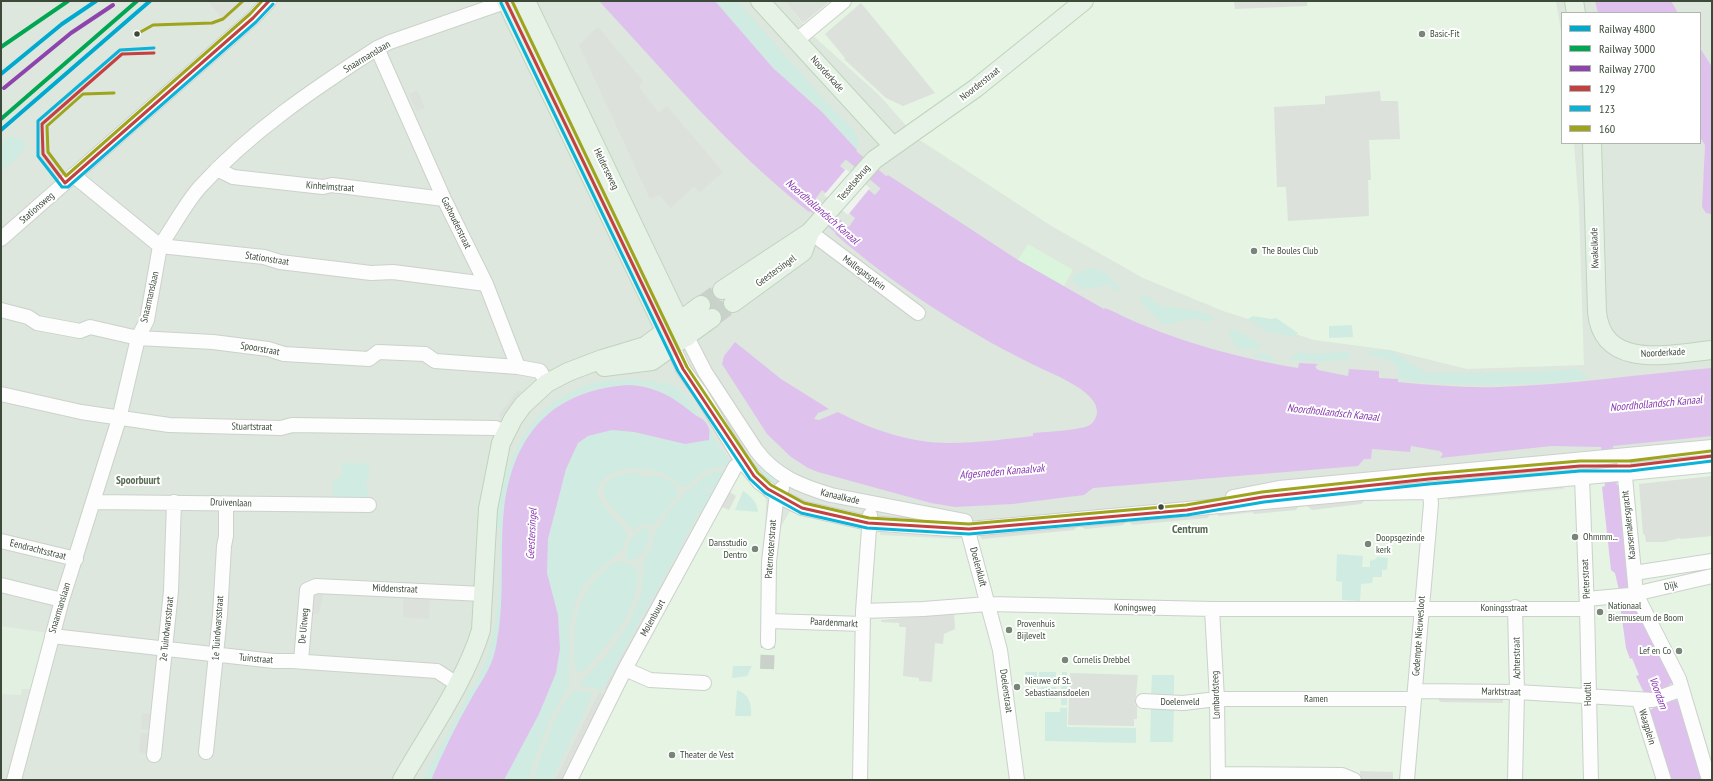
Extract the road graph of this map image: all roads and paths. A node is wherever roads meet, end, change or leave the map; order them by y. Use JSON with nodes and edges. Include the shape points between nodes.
{"nodes":[{"id":1,"x":269,"y":1,"type":"edge"},
{"id":2,"x":526,"y":1,"type":"edge"},
{"id":3,"x":760,"y":1,"type":"edge"},
{"id":4,"x":844,"y":1,"type":"edge"},
{"id":5,"x":1084,"y":1,"type":"edge"},
{"id":6,"x":1574,"y":1,"type":"edge"},
{"id":7,"x":505,"y":2,"type":"edge"},
{"id":8,"x":1576,"y":12,"type":"edge"},
{"id":9,"x":797,"y":40,"type":"junction"},
{"id":10,"x":377,"y":48,"type":"junction"},
{"id":11,"x":1592,"y":144,"type":"edge"},
{"id":12,"x":893,"y":146,"type":"junction"},
{"id":13,"x":872,"y":161,"type":"joint"},
{"id":14,"x":217,"y":169,"type":"junction"},
{"id":15,"x":73,"y":175,"type":"junction"},
{"id":16,"x":444,"y":199,"type":"junction"},
{"id":17,"x":815,"y":228,"type":"junction"},
{"id":18,"x":1,"y":239,"type":"edge"},
{"id":19,"x":160,"y":246,"type":"junction"},
{"id":20,"x":486,"y":284,"type":"junction"},
{"id":21,"x":728,"y":296,"type":"tunnel mouth"},
{"id":22,"x":1,"y":310,"type":"edge"},
{"id":23,"x":707,"y":312,"type":"tunnel mouth"},
{"id":24,"x":918,"y":314,"type":"dead end"},
{"id":25,"x":683,"y":329,"type":"junction"},
{"id":26,"x":664,"y":332,"type":"junction"},
{"id":27,"x":138,"y":338,"type":"junction"},
{"id":28,"x":673,"y":347,"type":"junction"},
{"id":29,"x":1615,"y":347,"type":"joint"},
{"id":30,"x":1712,"y":350,"type":"edge"},
{"id":31,"x":518,"y":367,"type":"junction"},
{"id":32,"x":574,"y":370,"type":"junction"},
{"id":33,"x":547,"y":383,"type":"junction"},
{"id":34,"x":1,"y":394,"type":"edge"},
{"id":35,"x":119,"y":418,"type":"junction"},
{"id":36,"x":505,"y":433,"type":"junction"},
{"id":37,"x":1712,"y":447,"type":"edge"},
{"id":38,"x":1621,"y":456,"type":"junction"},
{"id":39,"x":742,"y":461,"type":"junction"},
{"id":40,"x":1712,"y":464,"type":"edge"},
{"id":41,"x":1622,"y":474,"type":"junction"},
{"id":42,"x":1582,"y":478,"type":"junction"},
{"id":43,"x":787,"y":479,"type":"junction"},
{"id":44,"x":1430,"y":492,"type":"junction"},
{"id":45,"x":778,"y":496,"type":"junction"},
{"id":46,"x":93,"y":502,"type":"junction"},
{"id":47,"x":174,"y":502,"type":"junction"},
{"id":48,"x":226,"y":504,"type":"junction"},
{"id":49,"x":369,"y":504,"type":"dead end"},
{"id":50,"x":871,"y":504,"type":"junction"},
{"id":51,"x":868,"y":523,"type":"junction"},
{"id":52,"x":969,"y":529,"type":"junction"},
{"id":53,"x":1,"y":541,"type":"edge"},
{"id":54,"x":76,"y":559,"type":"junction"},
{"id":55,"x":1712,"y":561,"type":"edge"},
{"id":56,"x":1634,"y":573,"type":"junction"},
{"id":57,"x":1712,"y":576,"type":"edge"},
{"id":58,"x":1,"y":585,"type":"edge"},
{"id":59,"x":307,"y":590,"type":"joint"},
{"id":60,"x":484,"y":594,"type":"junction"},
{"id":61,"x":1628,"y":595,"type":"junction"},
{"id":62,"x":62,"y":600,"type":"junction"},
{"id":63,"x":988,"y":604,"type":"junction"},
{"id":64,"x":1587,"y":604,"type":"junction"},
{"id":65,"x":1515,"y":607,"type":"junction"},
{"id":66,"x":1421,"y":608,"type":"junction"},
{"id":67,"x":1212,"y":609,"type":"junction"},
{"id":68,"x":863,"y":618,"type":"junction"},
{"id":69,"x":769,"y":621,"type":"junction"},
{"id":70,"x":52,"y":636,"type":"junction"},
{"id":71,"x":768,"y":642,"type":"tunnel mouth"},
{"id":72,"x":165,"y":649,"type":"junction"},
{"id":73,"x":216,"y":656,"type":"junction"},
{"id":74,"x":301,"y":661,"type":"junction"},
{"id":75,"x":625,"y":669,"type":"junction"},
{"id":76,"x":704,"y":683,"type":"dead end"},
{"id":77,"x":457,"y":684,"type":"junction"},
{"id":78,"x":1682,"y":689,"type":"junction"},
{"id":79,"x":1517,"y":692,"type":"junction"},
{"id":80,"x":1414,"y":695,"type":"junction"},
{"id":81,"x":1588,"y":696,"type":"junction"},
{"id":82,"x":1217,"y":699,"type":"junction"},
{"id":83,"x":1639,"y":700,"type":"junction"},
{"id":84,"x":1143,"y":701,"type":"dead end"},
{"id":85,"x":206,"y":752,"type":"dead end"},
{"id":86,"x":154,"y":755,"type":"dead end"},
{"id":87,"x":1218,"y":777,"type":"edge"},
{"id":88,"x":14,"y":780,"type":"edge"},
{"id":89,"x":402,"y":780,"type":"edge"},
{"id":90,"x":570,"y":780,"type":"edge"},
{"id":91,"x":860,"y":780,"type":"edge"},
{"id":92,"x":1016,"y":780,"type":"edge"},
{"id":93,"x":1354,"y":780,"type":"edge"},
{"id":94,"x":1407,"y":780,"type":"edge"},
{"id":95,"x":1515,"y":780,"type":"edge"},
{"id":96,"x":1591,"y":780,"type":"edge"},
{"id":97,"x":1664,"y":780,"type":"edge"},
{"id":98,"x":1709,"y":780,"type":"edge"}],
"edges":[{"from":1,"to":15,"type":"street","name":"Stationsweg","via":[[253,18]]},
{"from":2,"to":25,"type":"main road","name":"Helderseweg"},
{"from":3,"to":9,"type":"main road","name":"Noorderkade"},
{"from":4,"to":9,"type":"street"},
{"from":5,"to":12,"type":"main road","name":"Noorderstraat","via":[[976,88]]},
{"from":6,"to":8,"type":"main road"},
{"from":7,"to":10,"type":"street","name":"Snaarmanslaan"},
{"from":7,"to":26,"type":"main road","name":"Helderseweg"},
{"from":9,"to":12,"type":"main road","name":"Noorderkade"},
{"from":10,"to":14,"type":"street","name":"Snaarmanslaan","via":[[296,101]]},
{"from":10,"to":16,"type":"street","name":"Gashouderstraat"},
{"from":11,"to":29,"type":"main road","name":"Kwakelkade","via":[[1597,312],[1602,331]]},
{"from":12,"to":13,"type":"main road","name":"Noorderstraat"},
{"from":13,"to":17,"type":"main road","name":"Tesselsebrug"},
{"from":14,"to":16,"type":"street","name":"Kinheimstraat","via":[[233,177],[322,187],[332,185]]},
{"from":14,"to":19,"type":"street","name":"Snaarmanslaan","via":[[199,188]]},
{"from":15,"to":18,"type":"street","name":"Stationsweg"},
{"from":15,"to":19,"type":"street"},
{"from":16,"to":20,"type":"street","name":"Gashouderstraat"},
{"from":17,"to":21,"type":"main road","name":"Geestersingel","via":[[802,252]]},
{"from":17,"to":24,"type":"street","name":"Mallegatsplein"},
{"from":19,"to":20,"type":"street","name":"Stationstraat","via":[[264,257],[280,262],[371,273],[393,272]]},
{"from":19,"to":27,"type":"street","name":"Snaarmanslaan","via":[[146,320]]},
{"from":20,"to":31,"type":"street","name":"Gashouderstraat"},
{"from":22,"to":27,"type":"street","name":"Spoorstraat","via":[[52,326],[80,331],[90,327]]},
{"from":23,"to":25,"type":"main road"},
{"from":25,"to":26,"type":"main road"},
{"from":25,"to":28,"type":"main road"},
{"from":25,"to":43,"type":"street","name":"Kanaalkade","via":[[698,360],[762,458]]},
{"from":26,"to":28,"type":"main road","name":"Helderseweg"},
{"from":26,"to":32,"type":"main road","via":[[645,346]]},
{"from":27,"to":31,"type":"street","name":"Spoorstraat","via":[[212,342],[268,349],[284,354],[369,359],[378,352],[425,354],[435,361]]},
{"from":27,"to":35,"type":"street","name":"Snaarmanslaan"},
{"from":28,"to":32,"type":"main road","via":[[652,361]]},
{"from":28,"to":39,"type":"street","name":"Kanaalkade","via":[[683,369]]},
{"from":29,"to":30,"type":"main road","name":"Noorderkade","via":[[1627,353],[1642,355]]},
{"from":31,"to":33,"type":"street","via":[[540,371]]},
{"from":32,"to":33,"type":"main road"},
{"from":33,"to":36,"type":"main road","via":[[523,405]]},
{"from":34,"to":35,"type":"street","name":"Stuartstraat"},
{"from":35,"to":36,"type":"street","name":"Stuartstraat","via":[[169,425],[496,428]]},
{"from":35,"to":46,"type":"street","name":"Snaarmanslaan"},
{"from":36,"to":60,"type":"main road","via":[[497,456],[488,509]]},
{"from":37,"to":38,"type":"street"},
{"from":38,"to":41,"type":"street","name":"Kaarsemakersgracht"},
{"from":38,"to":50,"type":"street","name":"Kanaalkade","via":[[1279,488],[1220,500],[990,521],[951,520]]},
{"from":39,"to":45,"type":"street","name":"Kanaalkade","via":[[759,482]]},
{"from":39,"to":75,"type":"street","name":"Molenbuurt","via":[[735,467]]},
{"from":40,"to":41,"type":"street"},
{"from":41,"to":42,"type":"street","name":"Kanaalkade"},
{"from":41,"to":56,"type":"street","name":"Kaarsemakersgracht"},
{"from":42,"to":44,"type":"street","name":"Kanaalkade"},
{"from":42,"to":64,"type":"street","name":"Pieterstraat"},
{"from":43,"to":45,"type":"street","name":"Paternosterstraat"},
{"from":43,"to":50,"type":"street","name":"Kanaalkade","via":[[809,489]]},
{"from":44,"to":52,"type":"street","name":"Kanaalkade","via":[[1362,493]]},
{"from":44,"to":66,"type":"street","name":"Gedempte Nieuwesloot"},
{"from":45,"to":51,"type":"street","name":"Kanaalkade","via":[[802,508]]},
{"from":45,"to":69,"type":"street","name":"Paternosterstraat","via":[[769,562]]},
{"from":46,"to":47,"type":"street","name":"Druivenlaan"},
{"from":46,"to":54,"type":"street","name":"Snaarmanslaan"},
{"from":47,"to":48,"type":"street","name":"Druivenlaan"},
{"from":47,"to":72,"type":"street","name":"2e Tuindwarsstraat","via":[[172,591]]},
{"from":48,"to":49,"type":"street","name":"Druivenlaan"},
{"from":48,"to":73,"type":"street","name":"1e Tuindwarsstraat","via":[[226,536]]},
{"from":50,"to":51,"type":"street"},
{"from":51,"to":52,"type":"street","name":"Kanaalkade"},
{"from":51,"to":68,"type":"street"},
{"from":52,"to":63,"type":"street","name":"Doelenkluft"},
{"from":53,"to":54,"type":"street","name":"Eendrachtsstraat"},
{"from":54,"to":62,"type":"street","name":"Snaarmanslaan"},
{"from":55,"to":56,"type":"street","name":"Dijk"},
{"from":56,"to":61,"type":"street","name":"Kaarsemakersgracht"},
{"from":57,"to":61,"type":"street","name":"Dijk"},
{"from":58,"to":62,"type":"street"},
{"from":59,"to":60,"type":"street","name":"Middenstraat","via":[[316,586]]},
{"from":59,"to":74,"type":"street","name":"De Uitweg"},
{"from":60,"to":77,"type":"main road","via":[[481,630],[472,656]]},
{"from":61,"to":64,"type":"street","name":"Dijk"},
{"from":61,"to":78,"type":"street"},
{"from":62,"to":70,"type":"street","name":"Snaarmanslaan"},
{"from":63,"to":67,"type":"street","name":"Koningsweg"},
{"from":63,"to":68,"type":"street","name":"Koningsweg","via":[[923,609]]},
{"from":63,"to":92,"type":"street","name":"Doelenstraat","via":[[1000,650]]},
{"from":64,"to":65,"type":"street","name":"Koningsstraat"},
{"from":64,"to":81,"type":"street","name":"Houttil"},
{"from":65,"to":66,"type":"street","name":"Koningsstraat"},
{"from":65,"to":79,"type":"street","name":"Achterstraat"},
{"from":66,"to":67,"type":"street","name":"Koningsweg"},
{"from":66,"to":80,"type":"street","name":"Gedempte Nieuwesloot"},
{"from":67,"to":82,"type":"street","name":"Lombardsteeg"},
{"from":68,"to":69,"type":"street","name":"Paardenmarkt"},
{"from":68,"to":91,"type":"street","name":"Paardenmarkt"},
{"from":69,"to":71,"type":"street"},
{"from":70,"to":72,"type":"street","name":"Tuinstraat"},
{"from":70,"to":88,"type":"street","name":"Snaarmanslaan"},
{"from":72,"to":73,"type":"street","name":"Tuinstraat"},
{"from":72,"to":86,"type":"street","name":"2e Tuindwarsstraat"},
{"from":73,"to":74,"type":"street","name":"Tuinstraat"},
{"from":73,"to":85,"type":"street","name":"1e Tuindwarsstraat"},
{"from":74,"to":77,"type":"street","name":"Tuinstraat","via":[[437,671]]},
{"from":75,"to":76,"type":"street","via":[[650,680]]},
{"from":75,"to":90,"type":"street","name":"Molenbuurt"},
{"from":77,"to":89,"type":"main road"},
{"from":78,"to":83,"type":"street","via":[[1653,700]]},
{"from":78,"to":98,"type":"street"},
{"from":79,"to":80,"type":"street","name":"Marktstraat"},
{"from":79,"to":81,"type":"street","name":"Marktstraat"},
{"from":79,"to":95,"type":"street","name":"Achterstraat"},
{"from":80,"to":82,"type":"street","name":"Ramen"},
{"from":80,"to":94,"type":"street","name":"Gedempte Nieuwesloot"},
{"from":81,"to":83,"type":"street","name":"Waagplein"},
{"from":81,"to":96,"type":"street","name":"Houttil"},
{"from":82,"to":84,"type":"street","name":"Doelenveld","via":[[1183,703]]},
{"from":82,"to":87,"type":"street","name":"Lombardsteeg"},
{"from":83,"to":97,"type":"street","name":"Waagplein"},
{"from":87,"to":93,"type":"street","via":[[1342,775]]}]}
